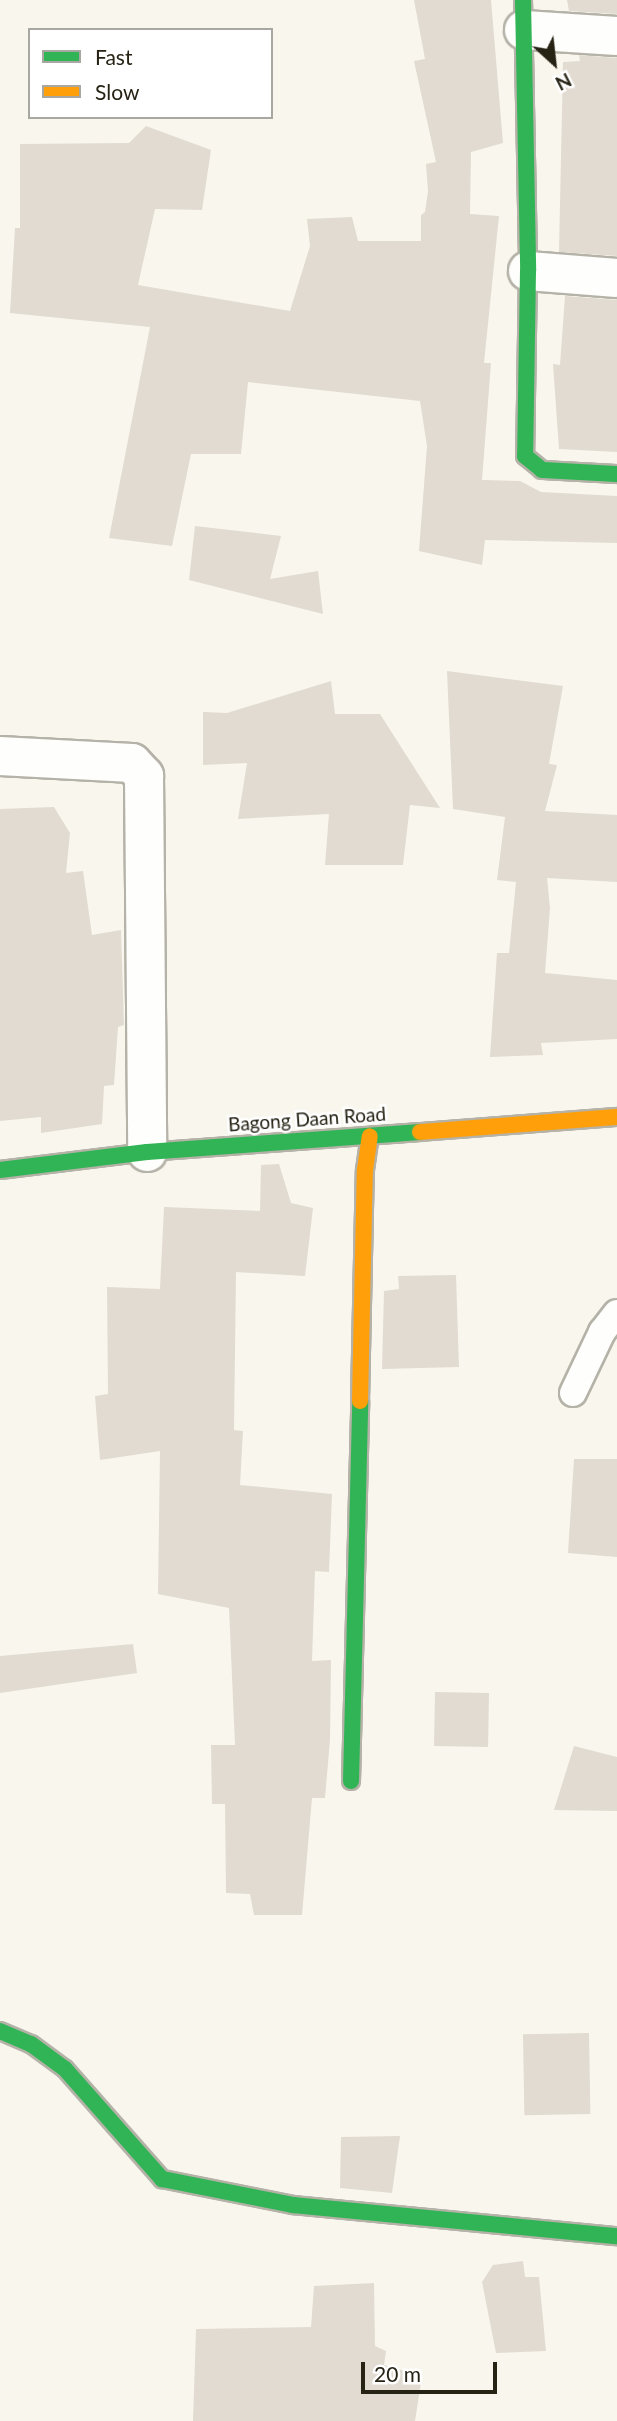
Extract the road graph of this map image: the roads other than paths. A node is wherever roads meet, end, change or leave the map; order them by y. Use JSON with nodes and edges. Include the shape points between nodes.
{"nodes":[{"id":1,"x":524,"y":15,"type":"edge"},
{"id":2,"x":617,"y":36,"type":"edge"},
{"id":3,"x":528,"y":271,"type":"junction"},
{"id":4,"x":617,"y":278,"type":"edge"},
{"id":5,"x":617,"y":474,"type":"edge"},
{"id":6,"x":0,"y":756,"type":"edge"},
{"id":7,"x":617,"y":1117,"type":"edge"},
{"id":8,"x":370,"y":1136,"type":"junction"},
{"id":9,"x":147,"y":1152,"type":"junction"},
{"id":10,"x":0,"y":1170,"type":"edge"},
{"id":11,"x":617,"y":1313,"type":"edge"},
{"id":12,"x":573,"y":1393,"type":"dead end"},
{"id":13,"x":351,"y":1781,"type":"dead end"},
{"id":14,"x":0,"y":2031,"type":"edge"},
{"id":15,"x":617,"y":2236,"type":"edge"}],
"edges":[{"from":1,"to":2,"type":"street"},
{"from":1,"to":3,"type":"street"},
{"from":3,"to":4,"type":"street"},
{"from":3,"to":5,"type":"street","via":[[525,456],[541,470]]},
{"from":6,"to":9,"type":"street","via":[[132,763],[144,776]]},
{"from":7,"to":8,"type":"street","name":"Bagong Daan Road"},
{"from":8,"to":9,"type":"street","name":"Bagong Daan Road"},
{"from":8,"to":13,"type":"street","via":[[365,1170]]},
{"from":9,"to":10,"type":"street","name":"Bagong Daan Road"},
{"from":11,"to":12,"type":"lane","via":[[602,1332]]},
{"from":14,"to":15,"type":"street","via":[[31,2044],[65,2069],[162,2179],[293,2206]]}]}
